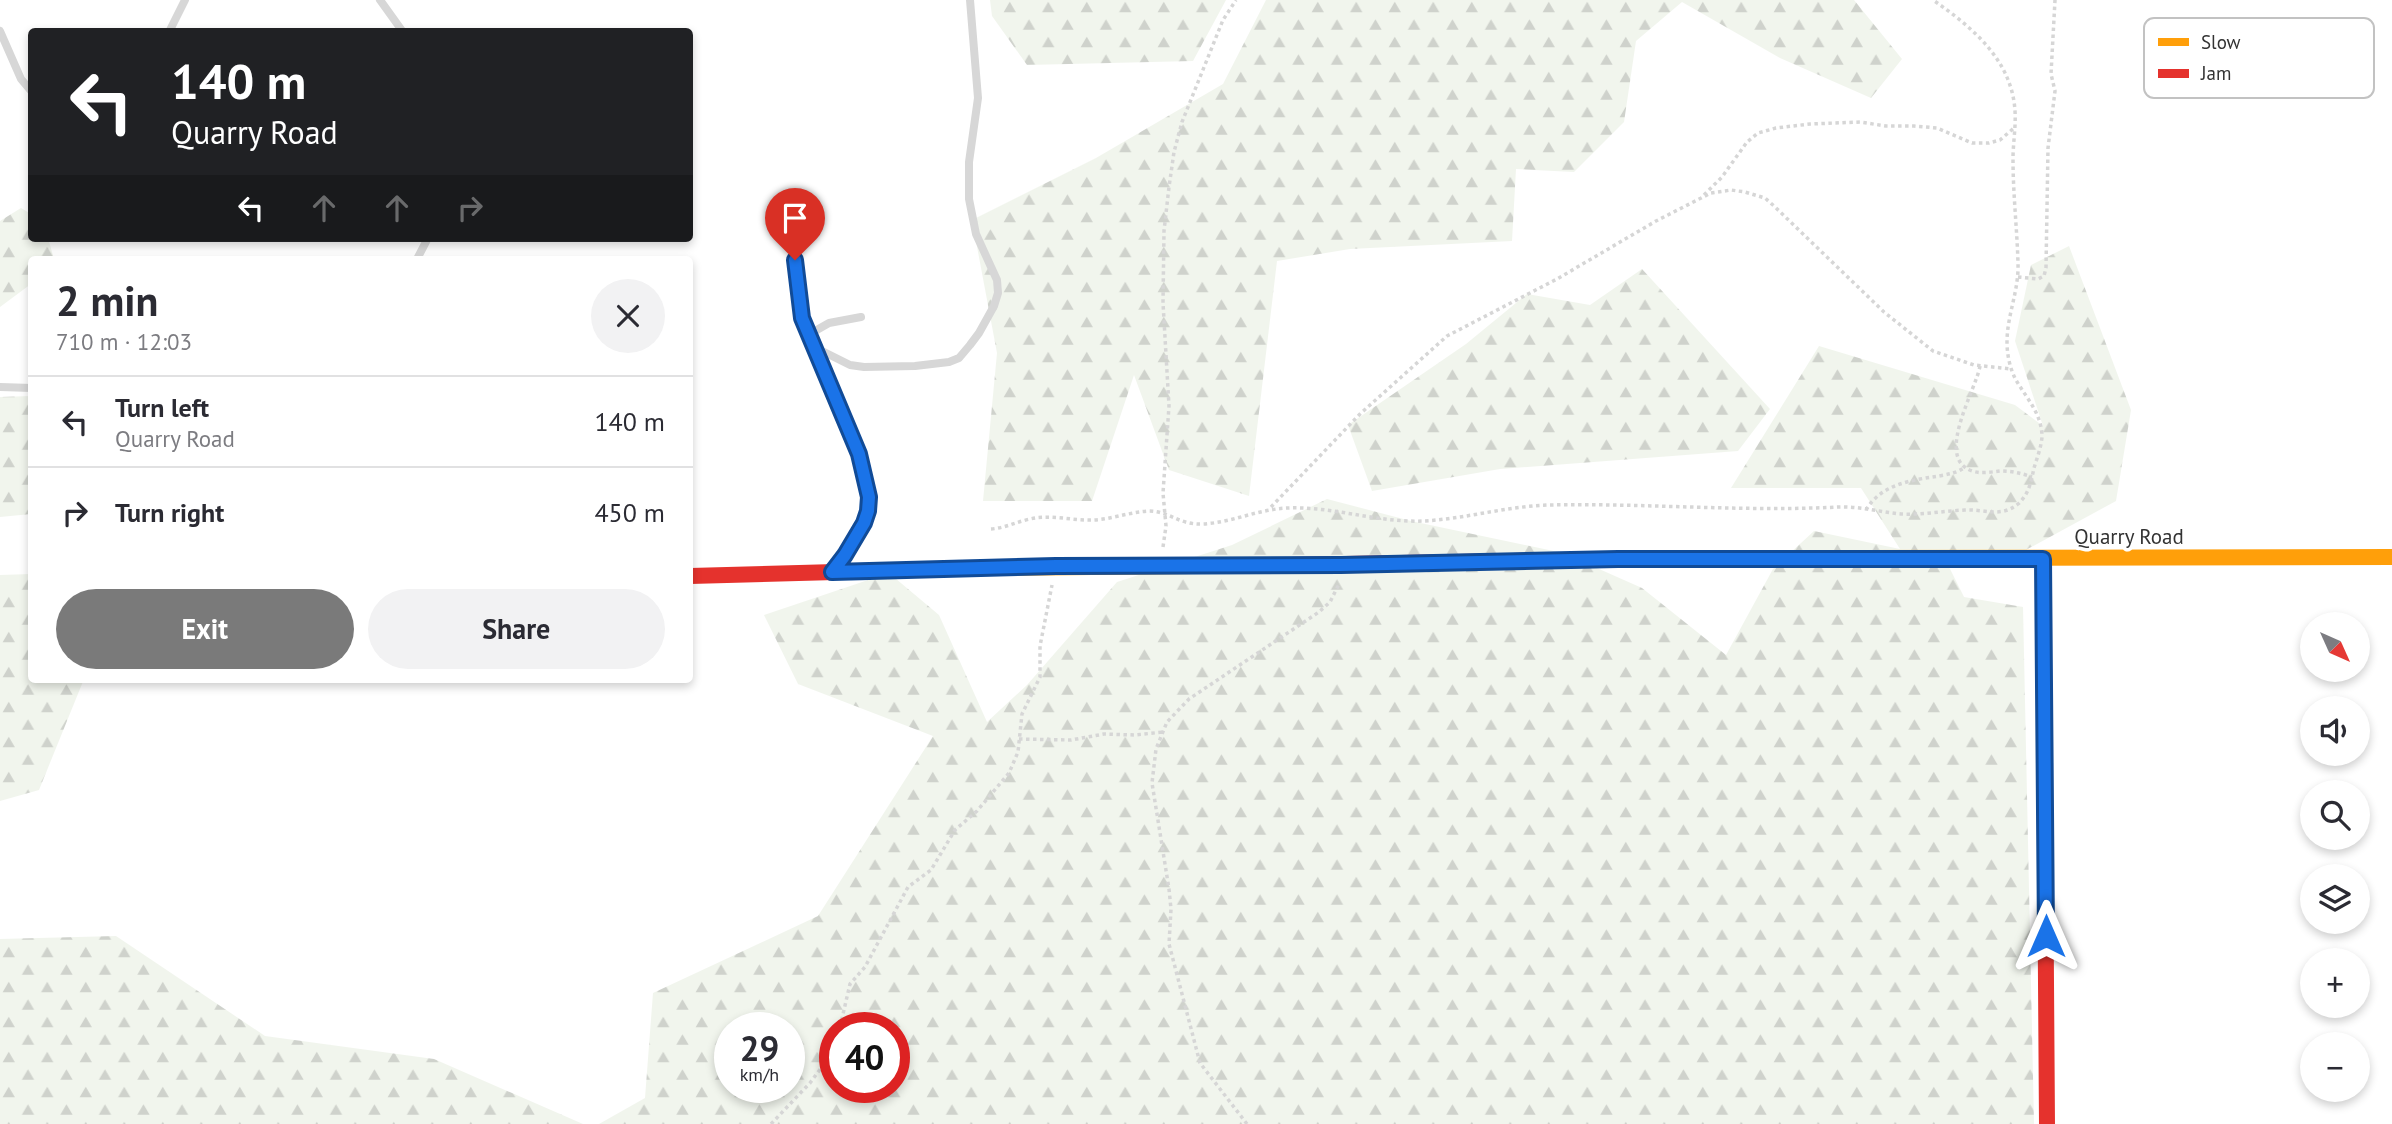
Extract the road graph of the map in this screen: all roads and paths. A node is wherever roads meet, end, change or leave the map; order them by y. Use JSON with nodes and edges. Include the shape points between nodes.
{"nodes":[{"id":1,"x":185,"y":0,"type":"edge"},
{"id":2,"x":380,"y":0,"type":"edge"},
{"id":3,"x":970,"y":0,"type":"edge"},
{"id":4,"x":1236,"y":0,"type":"edge"},
{"id":5,"x":1933,"y":0,"type":"edge"},
{"id":6,"x":2055,"y":0,"type":"edge"},
{"id":7,"x":171,"y":28,"type":"edge"},
{"id":8,"x":400,"y":28,"type":"edge"},
{"id":9,"x":0,"y":31,"type":"edge"},
{"id":10,"x":28,"y":87,"type":"edge"},
{"id":11,"x":2014,"y":128,"type":"junction"},
{"id":12,"x":1700,"y":199,"type":"junction"},
{"id":13,"x":795,"y":245,"type":"dead end"},
{"id":14,"x":2018,"y":277,"type":"junction"},
{"id":15,"x":861,"y":317,"type":"dead end"},
{"id":16,"x":808,"y":335,"type":"junction"},
{"id":17,"x":814,"y":347,"type":"junction"},
{"id":18,"x":1979,"y":366,"type":"junction"},
{"id":19,"x":2012,"y":369,"type":"junction"},
{"id":20,"x":0,"y":387,"type":"edge"},
{"id":21,"x":28,"y":388,"type":"edge"},
{"id":22,"x":1965,"y":467,"type":"junction"},
{"id":23,"x":2032,"y":477,"type":"junction"},
{"id":24,"x":1270,"y":509,"type":"junction"},
{"id":25,"x":1866,"y":510,"type":"junction"},
{"id":26,"x":1165,"y":513,"type":"junction"},
{"id":27,"x":992,"y":529,"type":"dead end"},
{"id":28,"x":2392,"y":557,"type":"edge"},
{"id":29,"x":2043,"y":559,"type":"junction"},
{"id":30,"x":1341,"y":565,"type":"junction"},
{"id":31,"x":1056,"y":566,"type":"junction"},
{"id":32,"x":1161,"y":567,"type":"junction"},
{"id":33,"x":832,"y":572,"type":"junction"},
{"id":34,"x":693,"y":576,"type":"edge"},
{"id":35,"x":1163,"y":732,"type":"junction"},
{"id":36,"x":1019,"y":739,"type":"junction"},
{"id":37,"x":843,"y":1012,"type":"edge"},
{"id":38,"x":819,"y":1071,"type":"edge"},
{"id":39,"x":771,"y":1124,"type":"edge"},
{"id":40,"x":1247,"y":1124,"type":"edge"},
{"id":41,"x":2047,"y":1124,"type":"edge"}],
"edges":[{"from":1,"to":7,"type":"lane"},
{"from":2,"to":8,"type":"lane"},
{"from":3,"to":17,"type":"lane","via":[[978,99],[969,199],[976,234],[997,280],[994,306],[970,345],[949,362],[863,367]]},
{"from":4,"to":26,"type":"path","via":[[1223,20],[1185,112],[1170,175],[1164,231],[1169,406]]},
{"from":5,"to":11,"type":"path","via":[[1977,34],[1999,61],[2013,101]]},
{"from":6,"to":14,"type":"path","via":[[2046,268],[2038,279]]},
{"from":9,"to":10,"type":"lane"},
{"from":11,"to":12,"type":"path","via":[[2000,140],[1972,143],[1937,128],[1914,126],[1860,122],[1776,128],[1747,142]]},
{"from":11,"to":14,"type":"path"},
{"from":12,"to":18,"type":"path","via":[[1731,190],[1765,198],[1909,334],[1933,351]]},
{"from":12,"to":24,"type":"path","via":[[1447,336],[1360,414]]},
{"from":13,"to":16,"type":"lane","via":[[798,298]]},
{"from":14,"to":19,"type":"path","via":[[2007,342]]},
{"from":15,"to":16,"type":"lane","via":[[829,323]]},
{"from":16,"to":17,"type":"lane"},
{"from":17,"to":33,"type":"lane","via":[[859,454],[869,497],[864,523]]},
{"from":18,"to":19,"type":"path"},
{"from":18,"to":22,"type":"path","via":[[1956,445]]},
{"from":19,"to":23,"type":"path","via":[[2041,429]]},
{"from":20,"to":21,"type":"lane"},
{"from":22,"to":23,"type":"path"},
{"from":22,"to":25,"type":"path","via":[[1893,487],[1877,496]]},
{"from":23,"to":25,"type":"path","via":[[2017,504],[1998,513],[1961,510],[1928,515]]},
{"from":24,"to":25,"type":"path","via":[[1313,508],[1423,521],[1550,505]]},
{"from":24,"to":26,"type":"path","via":[[1205,524],[1177,521]]},
{"from":26,"to":27,"type":"path","via":[[1089,520],[1033,518]]},
{"from":26,"to":32,"type":"path"},
{"from":28,"to":29,"type":"street","name":"Quarry Road"},
{"from":29,"to":30,"type":"street","name":"Quarry Road","via":[[1618,559]]},
{"from":29,"to":41,"type":"street"},
{"from":30,"to":32,"type":"street","name":"Quarry Road"},
{"from":30,"to":35,"type":"path","via":[[1339,586],[1319,612],[1189,699]]},
{"from":31,"to":32,"type":"street","name":"Quarry Road"},
{"from":31,"to":33,"type":"street","name":"Quarry Road"},
{"from":31,"to":36,"type":"path","via":[[1040,646],[1040,677],[1022,714]]},
{"from":33,"to":34,"type":"street","name":"Quarry Road"},
{"from":35,"to":36,"type":"path","via":[[1071,740]]},
{"from":35,"to":40,"type":"path","via":[[1152,783],[1169,888],[1168,944],[1200,1063]]},
{"from":36,"to":37,"type":"path","via":[[1009,773],[955,830],[931,870],[908,887],[850,984]]},
{"from":38,"to":39,"type":"path"}]}
